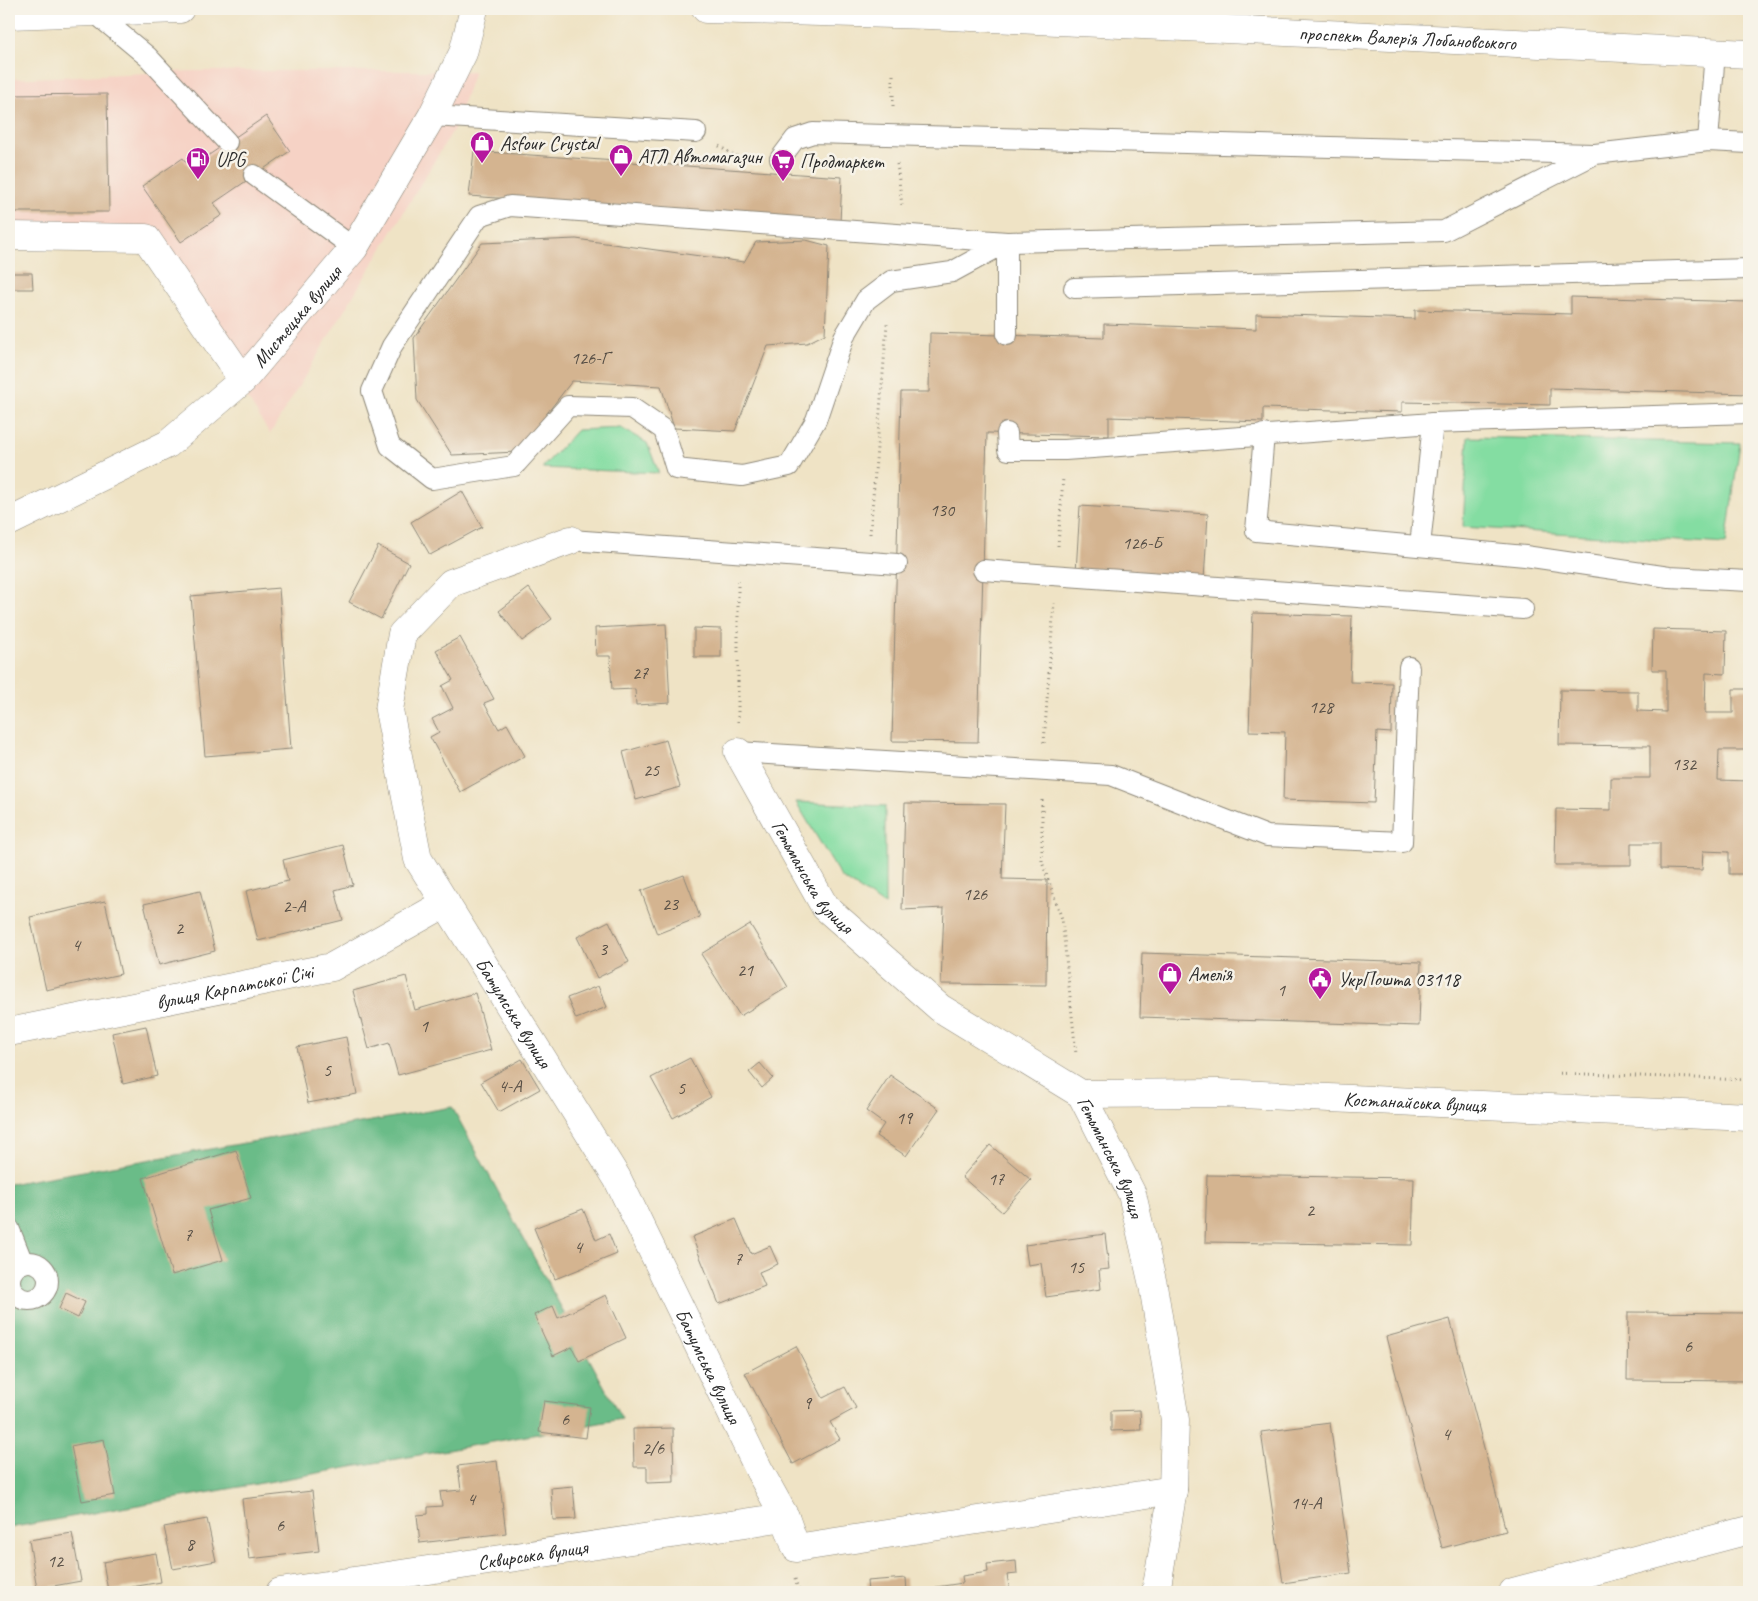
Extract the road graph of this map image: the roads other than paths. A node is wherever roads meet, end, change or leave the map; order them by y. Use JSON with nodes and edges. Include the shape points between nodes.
{"nodes":[{"id":1,"x":180,"y":9,"type":"edge"},
{"id":2,"x":474,"y":9,"type":"edge"},
{"id":3,"x":706,"y":9,"type":"edge"},
{"id":4,"x":94,"y":12,"type":"junction"},
{"id":5,"x":9,"y":14,"type":"edge"},
{"id":6,"x":1715,"y":52,"type":"junction"},
{"id":7,"x":1749,"y":54,"type":"edge"},
{"id":8,"x":432,"y":116,"type":"junction"},
{"id":9,"x":696,"y":132,"type":"dead end"},
{"id":10,"x":1708,"y":141,"type":"junction"},
{"id":11,"x":227,"y":142,"type":"dead end"},
{"id":12,"x":1749,"y":143,"type":"edge"},
{"id":13,"x":1595,"y":154,"type":"junction"},
{"id":14,"x":780,"y":159,"type":"dead end"},
{"id":15,"x":254,"y":176,"type":"dead end"},
{"id":16,"x":9,"y":236,"type":"edge"},
{"id":17,"x":1007,"y":242,"type":"junction"},
{"id":18,"x":354,"y":248,"type":"junction"},
{"id":19,"x":1749,"y":269,"type":"edge"},
{"id":20,"x":1074,"y":288,"type":"dead end"},
{"id":21,"x":1007,"y":335,"type":"dead end"},
{"id":22,"x":243,"y":380,"type":"junction"},
{"id":23,"x":1749,"y":413,"type":"edge"},
{"id":24,"x":1432,"y":423,"type":"junction"},
{"id":25,"x":1008,"y":433,"type":"dead end"},
{"id":26,"x":1264,"y":434,"type":"junction"},
{"id":27,"x":9,"y":522,"type":"edge"},
{"id":28,"x":571,"y":540,"type":"joint"},
{"id":29,"x":1420,"y":546,"type":"junction"},
{"id":30,"x":897,"y":564,"type":"dead end"},
{"id":31,"x":983,"y":570,"type":"dead end"},
{"id":32,"x":1749,"y":581,"type":"edge"},
{"id":33,"x":1523,"y":609,"type":"dead end"},
{"id":34,"x":1409,"y":667,"type":"dead end"},
{"id":35,"x":738,"y":752,"type":"joint"},
{"id":36,"x":446,"y":903,"type":"junction"},
{"id":37,"x":9,"y":1032,"type":"edge"},
{"id":38,"x":1081,"y":1094,"type":"junction"},
{"id":39,"x":1749,"y":1117,"type":"edge"},
{"id":40,"x":9,"y":1228,"type":"edge"},
{"id":41,"x":23,"y":1263,"type":"dead end"},
{"id":42,"x":1173,"y":1490,"type":"junction"},
{"id":43,"x":785,"y":1517,"type":"junction"},
{"id":44,"x":1749,"y":1530,"type":"edge"},
{"id":45,"x":280,"y":1592,"type":"edge"},
{"id":46,"x":1156,"y":1592,"type":"edge"},
{"id":47,"x":1513,"y":1592,"type":"edge"}],
"edges":[{"from":1,"to":4,"type":"street"},
{"from":2,"to":8,"type":"street","name":"Мистецька вулиця","via":[[463,53]]},
{"from":3,"to":6,"type":"street","name":"проспект Валерія Лобановського","via":[[929,15]]},
{"from":4,"to":5,"type":"street"},
{"from":4,"to":11,"type":"lane","via":[[148,57]]},
{"from":6,"to":7,"type":"street","name":"проспект Валерія Лобановського"},
{"from":6,"to":10,"type":"lane"},
{"from":8,"to":9,"type":"lane"},
{"from":8,"to":18,"type":"street","name":"Мистецька вулиця"},
{"from":10,"to":12,"type":"lane"},
{"from":10,"to":13,"type":"lane"},
{"from":13,"to":14,"type":"lane","via":[[813,134],[795,139]]},
{"from":13,"to":17,"type":"lane","via":[[1444,231]]},
{"from":15,"to":18,"type":"lane"},
{"from":16,"to":22,"type":"street","via":[[146,238]]},
{"from":17,"to":17,"type":"lane","via":[[952,272],[891,281],[866,300],[844,337],[816,420],[790,466],[742,476],[676,469],[664,430],[632,408],[568,406],[514,466],[432,479],[390,446],[372,391],[392,346],[479,216],[510,206]]},
{"from":17,"to":21,"type":"lane"},
{"from":18,"to":22,"type":"street","name":"Мистецька вулиця"},
{"from":19,"to":20,"type":"lane"},
{"from":22,"to":27,"type":"street","name":"Мистецька вулиця","via":[[168,444]]},
{"from":23,"to":24,"type":"lane"},
{"from":24,"to":26,"type":"lane"},
{"from":24,"to":29,"type":"lane"},
{"from":25,"to":26,"type":"lane","via":[[1008,450],[1064,450]]},
{"from":26,"to":29,"type":"lane","via":[[1256,531]]},
{"from":28,"to":30,"type":"lane"},
{"from":28,"to":36,"type":"street","name":"Батумська вулиця","via":[[451,583],[402,634],[389,710],[418,859]]},
{"from":29,"to":32,"type":"lane","via":[[1526,556],[1669,578]]},
{"from":31,"to":33,"type":"lane"},
{"from":34,"to":35,"type":"lane","via":[[1402,842],[1267,836],[1111,775]]},
{"from":35,"to":38,"type":"street","name":"Гетьманська вулиця","via":[[825,907],[940,1008]]},
{"from":36,"to":37,"type":"street","name":"вулиця Карпатської Січі","via":[[332,967]]},
{"from":36,"to":43,"type":"street","name":"Батумська вулиця","via":[[617,1178]]},
{"from":38,"to":39,"type":"street","name":"Костанайська вулиця","via":[[1219,1093]]},
{"from":38,"to":42,"type":"street","name":"Гетьманська вулиця","via":[[1132,1194],[1152,1284],[1175,1420]]},
{"from":40,"to":41,"type":"lane"},
{"from":42,"to":43,"type":"street","name":"Батумська вулиця","via":[[796,1548]]},
{"from":42,"to":46,"type":"street","name":"Гетьманська вулиця"},
{"from":43,"to":45,"type":"street","name":"Сквирська вулиця"},
{"from":44,"to":47,"type":"street"}]}
